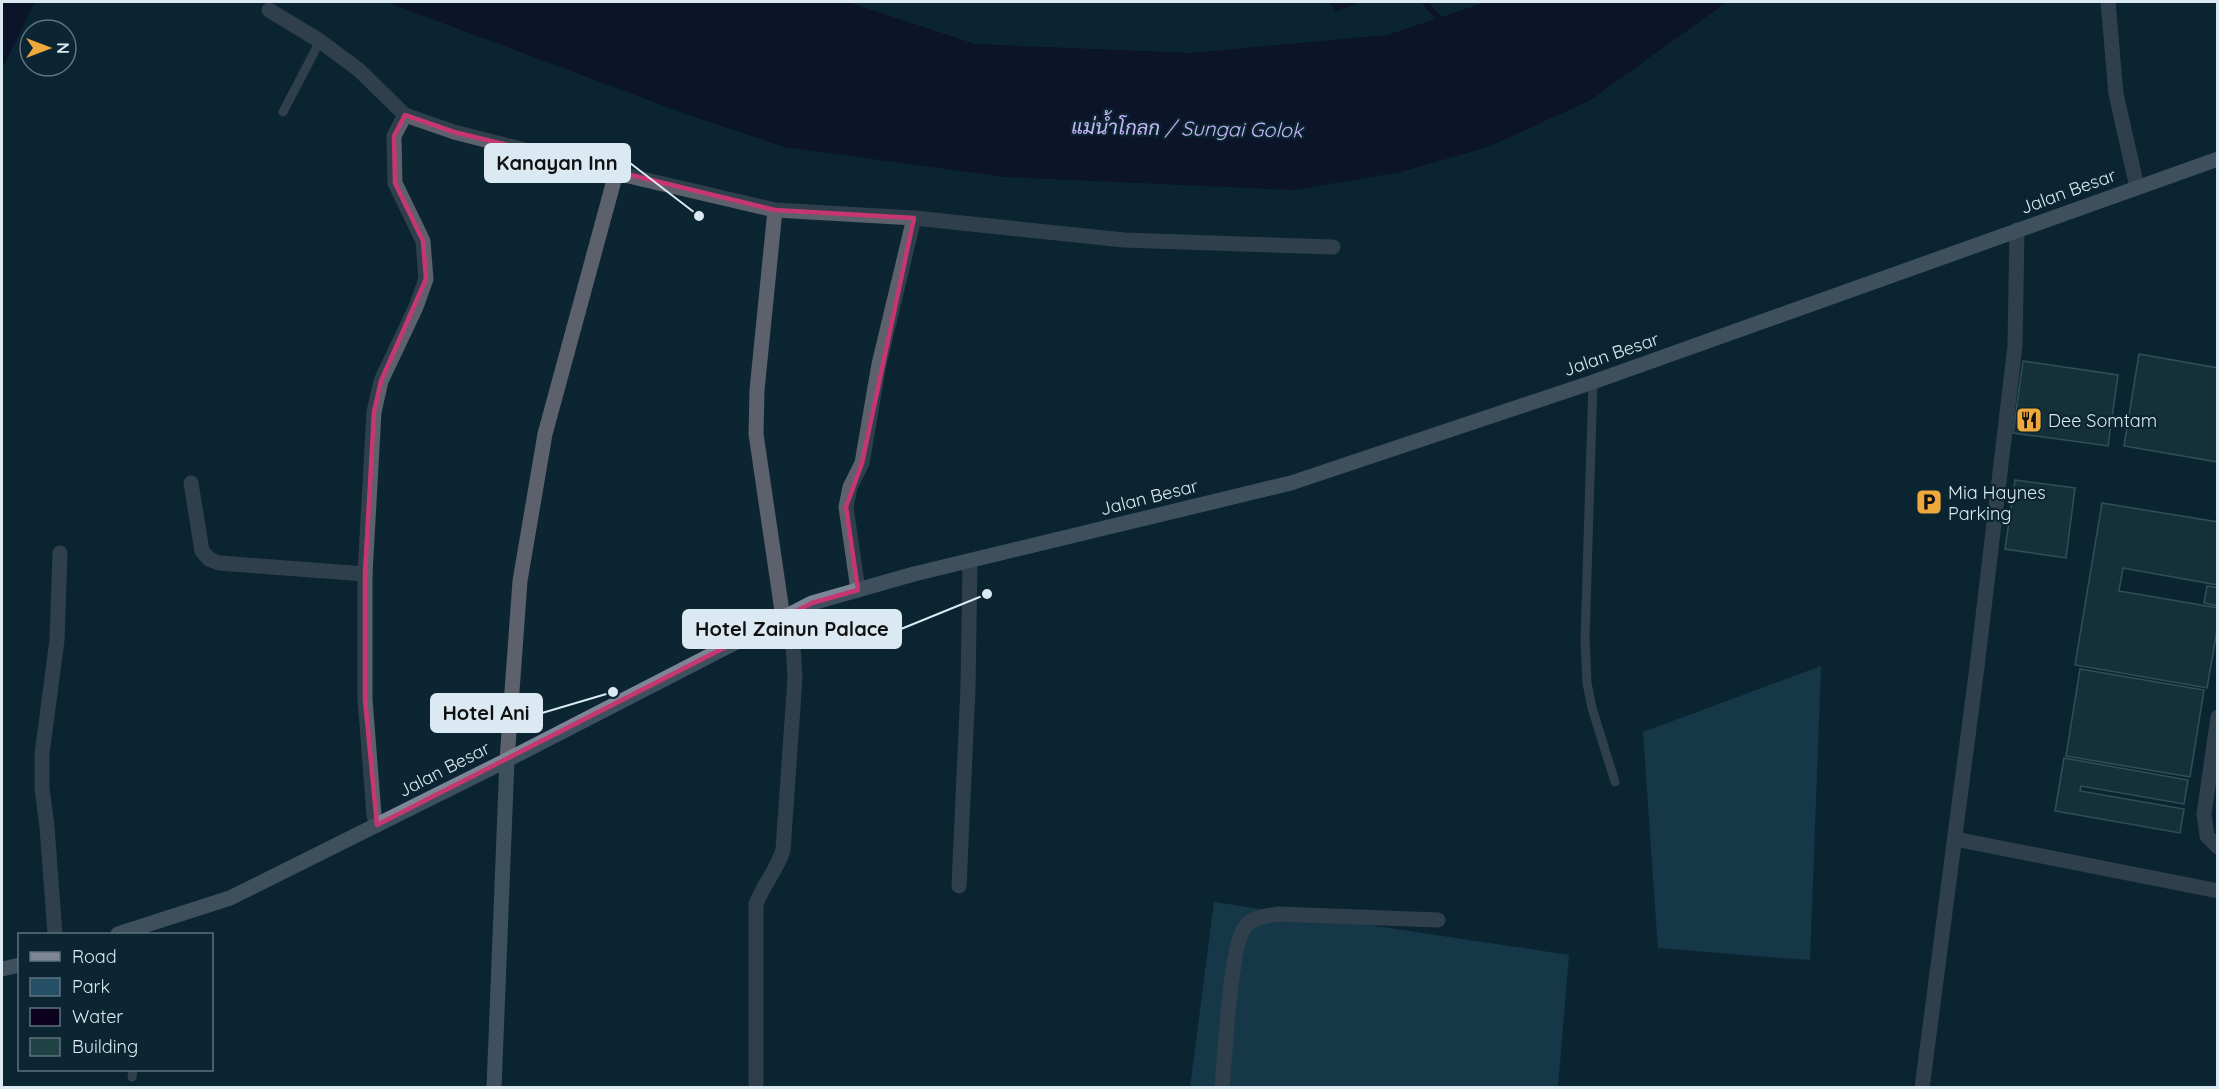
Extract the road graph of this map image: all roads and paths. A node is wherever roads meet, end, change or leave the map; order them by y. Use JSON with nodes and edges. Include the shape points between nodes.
{"nodes":[{"id":1,"x":2108,"y":2,"type":"edge"},
{"id":2,"x":269,"y":10,"type":"dead end"},
{"id":3,"x":320,"y":41,"type":"junction"},
{"id":4,"x":283,"y":112,"type":"dead end"},
{"id":5,"x":405,"y":115,"type":"junction"},
{"id":6,"x":2217,"y":159,"type":"edge"},
{"id":7,"x":616,"y":173,"type":"junction"},
{"id":8,"x":2137,"y":187,"type":"junction"},
{"id":9,"x":775,"y":210,"type":"junction"},
{"id":10,"x":914,"y":218,"type":"junction"},
{"id":11,"x":2017,"y":230,"type":"junction"},
{"id":12,"x":1333,"y":247,"type":"dead end"},
{"id":13,"x":1593,"y":382,"type":"junction"},
{"id":14,"x":191,"y":483,"type":"dead end"},
{"id":15,"x":60,"y":553,"type":"dead end"},
{"id":16,"x":970,"y":561,"type":"junction"},
{"id":17,"x":365,"y":574,"type":"junction"},
{"id":18,"x":858,"y":590,"type":"junction"},
{"id":19,"x":783,"y":618,"type":"junction"},
{"id":20,"x":2217,"y":717,"type":"edge"},
{"id":21,"x":507,"y":760,"type":"junction"},
{"id":22,"x":1615,"y":782,"type":"dead end"},
{"id":23,"x":377,"y":825,"type":"junction"},
{"id":24,"x":1955,"y":839,"type":"junction"},
{"id":25,"x":2217,"y":847,"type":"edge"},
{"id":26,"x":959,"y":886,"type":"dead end"},
{"id":27,"x":2217,"y":891,"type":"edge"},
{"id":28,"x":1438,"y":920,"type":"dead end"},
{"id":29,"x":154,"y":928,"type":"edge"},
{"id":30,"x":55,"y":933,"type":"edge"},
{"id":31,"x":124,"y":933,"type":"edge"},
{"id":32,"x":18,"y":965,"type":"edge"},
{"id":33,"x":2,"y":969,"type":"edge"},
{"id":34,"x":494,"y":1088,"type":"edge"},
{"id":35,"x":756,"y":1088,"type":"edge"},
{"id":36,"x":1222,"y":1088,"type":"edge"},
{"id":37,"x":1922,"y":1088,"type":"edge"}],
"edges":[{"from":1,"to":8,"type":"street","via":[[2116,94]]},
{"from":2,"to":3,"type":"street"},
{"from":3,"to":4,"type":"lane"},
{"from":3,"to":5,"type":"street","via":[[358,70]]},
{"from":5,"to":7,"type":"street","via":[[454,132]]},
{"from":5,"to":17,"type":"street","via":[[394,136],[395,183],[423,241],[426,279],[381,381],[374,412]]},
{"from":6,"to":8,"type":"main road","name":"Jalan Besar"},
{"from":7,"to":9,"type":"street"},
{"from":7,"to":21,"type":"street","via":[[545,434],[520,581]]},
{"from":8,"to":11,"type":"main road","name":"Jalan Besar"},
{"from":9,"to":10,"type":"street"},
{"from":9,"to":19,"type":"street","via":[[756,434]]},
{"from":10,"to":12,"type":"street","via":[[1124,240]]},
{"from":10,"to":18,"type":"street","via":[[879,364],[862,463],[850,487],[846,507]]},
{"from":11,"to":13,"type":"main road","name":"Jalan Besar"},
{"from":11,"to":24,"type":"street","via":[[2015,346]]},
{"from":13,"to":16,"type":"main road","name":"Jalan Besar","via":[[1291,483]]},
{"from":13,"to":22,"type":"lane","via":[[1587,683]]},
{"from":14,"to":17,"type":"street","via":[[202,551],[209,559],[219,563]]},
{"from":15,"to":30,"type":"street","via":[[57,640],[42,754]]},
{"from":16,"to":18,"type":"main road","name":"Jalan Besar"},
{"from":16,"to":26,"type":"street"},
{"from":17,"to":23,"type":"street","via":[[365,699]]},
{"from":18,"to":19,"type":"main road","name":"Jalan Besar","via":[[812,603]]},
{"from":19,"to":21,"type":"main road","name":"Jalan Besar"},
{"from":19,"to":35,"type":"street","via":[[793,645],[795,678],[783,849],[779,864],[756,904]]},
{"from":20,"to":25,"type":"street","via":[[2204,814],[2204,826]]},
{"from":21,"to":23,"type":"main road","name":"Jalan Besar"},
{"from":21,"to":34,"type":"main road"},
{"from":23,"to":29,"type":"main road","name":"Jalan Besar","via":[[230,898]]},
{"from":24,"to":27,"type":"street"},
{"from":24,"to":37,"type":"street"},
{"from":28,"to":36,"type":"street","via":[[1278,914],[1256,918],[1238,940]]},
{"from":29,"to":31,"type":"main road","name":"Jalan Besar"},
{"from":32,"to":33,"type":"main road"}]}
